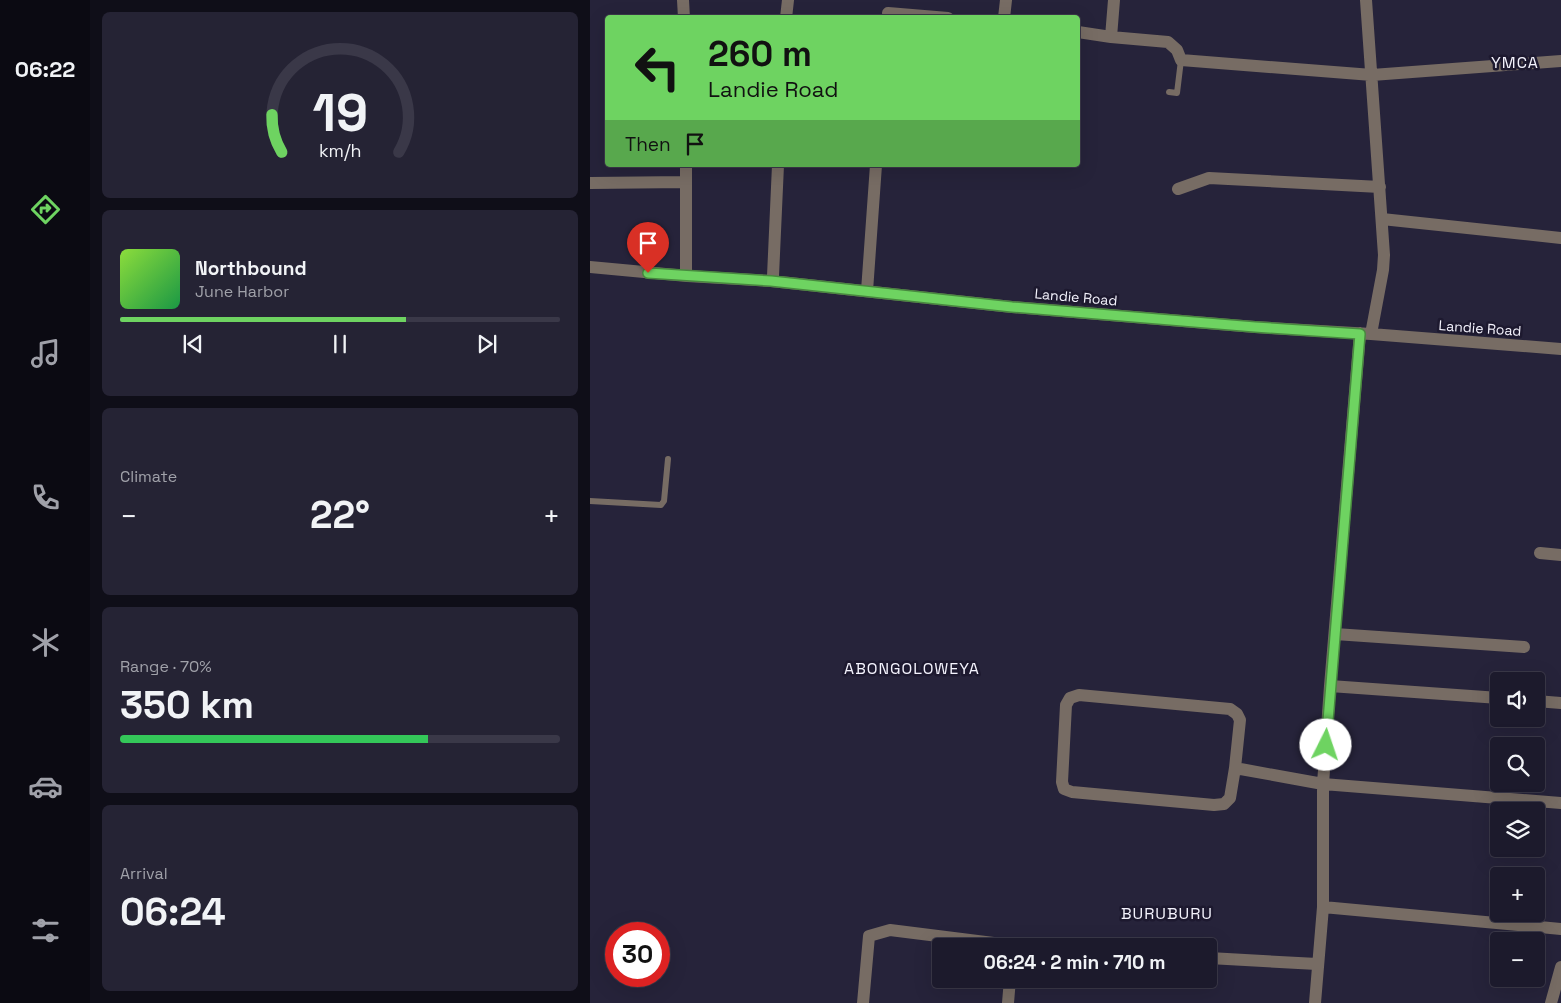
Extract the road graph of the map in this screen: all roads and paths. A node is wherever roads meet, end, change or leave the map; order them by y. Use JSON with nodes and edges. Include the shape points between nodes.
{"nodes":[{"id":1,"x":683,"y":0,"type":"edge"},
{"id":2,"x":788,"y":0,"type":"edge"},
{"id":3,"x":1006,"y":0,"type":"edge"},
{"id":4,"x":1114,"y":0,"type":"edge"},
{"id":5,"x":1366,"y":0,"type":"edge"},
{"id":6,"x":888,"y":10,"type":"edge"},
{"id":7,"x":684,"y":15,"type":"edge"},
{"id":8,"x":786,"y":15,"type":"edge"},
{"id":9,"x":926,"y":15,"type":"edge"},
{"id":10,"x":1004,"y":15,"type":"edge"},
{"id":11,"x":1080,"y":32,"type":"edge"},
{"id":12,"x":1111,"y":37,"type":"junction"},
{"id":13,"x":1181,"y":60,"type":"junction"},
{"id":14,"x":1561,"y":61,"type":"edge"},
{"id":15,"x":1372,"y":75,"type":"junction"},
{"id":16,"x":1169,"y":92,"type":"dead end"},
{"id":17,"x":686,"y":167,"type":"edge"},
{"id":18,"x":778,"y":167,"type":"edge"},
{"id":19,"x":876,"y":167,"type":"edge"},
{"id":20,"x":686,"y":182,"type":"junction"},
{"id":21,"x":590,"y":183,"type":"edge"},
{"id":22,"x":1380,"y":187,"type":"junction"},
{"id":23,"x":1178,"y":189,"type":"dead end"},
{"id":24,"x":1382,"y":220,"type":"junction"},
{"id":25,"x":1561,"y":238,"type":"edge"},
{"id":26,"x":590,"y":267,"type":"edge"},
{"id":27,"x":688,"y":276,"type":"junction"},
{"id":28,"x":771,"y":281,"type":"junction"},
{"id":29,"x":866,"y":291,"type":"junction"},
{"id":30,"x":1365,"y":334,"type":"junction"},
{"id":31,"x":1561,"y":350,"type":"edge"},
{"id":32,"x":668,"y":460,"type":"dead end"},
{"id":33,"x":590,"y":501,"type":"edge"},
{"id":34,"x":1540,"y":553,"type":"dead end"},
{"id":35,"x":1561,"y":555,"type":"edge"},
{"id":36,"x":1335,"y":634,"type":"junction"},
{"id":37,"x":1524,"y":647,"type":"dead end"},
{"id":38,"x":1330,"y":686,"type":"junction"},
{"id":39,"x":1490,"y":697,"type":"edge"},
{"id":40,"x":1545,"y":702,"type":"edge"},
{"id":41,"x":1561,"y":703,"type":"edge"},
{"id":42,"x":1235,"y":768,"type":"junction"},
{"id":43,"x":1323,"y":784,"type":"junction"},
{"id":44,"x":1561,"y":803,"type":"edge"},
{"id":45,"x":1323,"y":907,"type":"junction"},
{"id":46,"x":1561,"y":929,"type":"edge"},
{"id":47,"x":952,"y":938,"type":"edge"},
{"id":48,"x":1217,"y":958,"type":"edge"},
{"id":49,"x":1317,"y":964,"type":"junction"},
{"id":50,"x":1561,"y":967,"type":"edge"},
{"id":51,"x":1009,"y":988,"type":"edge"},
{"id":52,"x":863,"y":1003,"type":"edge"},
{"id":53,"x":1008,"y":1003,"type":"edge"},
{"id":54,"x":1315,"y":1003,"type":"edge"},
{"id":55,"x":1551,"y":1003,"type":"edge"}],
"edges":[{"from":1,"to":7,"type":"street"},
{"from":2,"to":8,"type":"street"},
{"from":3,"to":10,"type":"street"},
{"from":4,"to":12,"type":"street"},
{"from":5,"to":15,"type":"street"},
{"from":6,"to":9,"type":"street"},
{"from":11,"to":12,"type":"street"},
{"from":12,"to":13,"type":"street","via":[[1168,42],[1178,50]]},
{"from":13,"to":15,"type":"street"},
{"from":13,"to":16,"type":"lane","via":[[1178,93]]},
{"from":14,"to":15,"type":"street"},
{"from":15,"to":22,"type":"street"},
{"from":17,"to":20,"type":"street"},
{"from":18,"to":28,"type":"street"},
{"from":19,"to":29,"type":"street"},
{"from":20,"to":21,"type":"street"},
{"from":20,"to":27,"type":"street"},
{"from":22,"to":23,"type":"street","via":[[1209,178]]},
{"from":22,"to":24,"type":"street"},
{"from":24,"to":25,"type":"street"},
{"from":24,"to":30,"type":"street","via":[[1383,270]]},
{"from":26,"to":27,"type":"street","name":"Landie Road"},
{"from":27,"to":28,"type":"street","name":"Landie Road"},
{"from":28,"to":29,"type":"street","name":"Landie Road"},
{"from":29,"to":30,"type":"street","name":"Landie Road","via":[[1012,307]]},
{"from":30,"to":31,"type":"street","name":"Landie Road"},
{"from":30,"to":36,"type":"street"},
{"from":32,"to":33,"type":"lane","via":[[661,505]]},
{"from":34,"to":35,"type":"street"},
{"from":36,"to":37,"type":"street"},
{"from":36,"to":38,"type":"street"},
{"from":38,"to":39,"type":"street"},
{"from":38,"to":43,"type":"street"},
{"from":40,"to":41,"type":"street"},
{"from":42,"to":42,"type":"street","via":[[1230,798],[1224,804],[1072,792],[1064,788],[1062,782],[1066,705],[1070,698],[1079,695],[1230,709],[1240,720]]},
{"from":42,"to":43,"type":"street"},
{"from":43,"to":44,"type":"street"},
{"from":43,"to":45,"type":"street"},
{"from":45,"to":46,"type":"street"},
{"from":45,"to":49,"type":"street"},
{"from":47,"to":52,"type":"street","via":[[890,930],[870,936]]},
{"from":48,"to":49,"type":"street"},
{"from":49,"to":54,"type":"street"},
{"from":50,"to":55,"type":"street"},
{"from":51,"to":53,"type":"street"}]}
